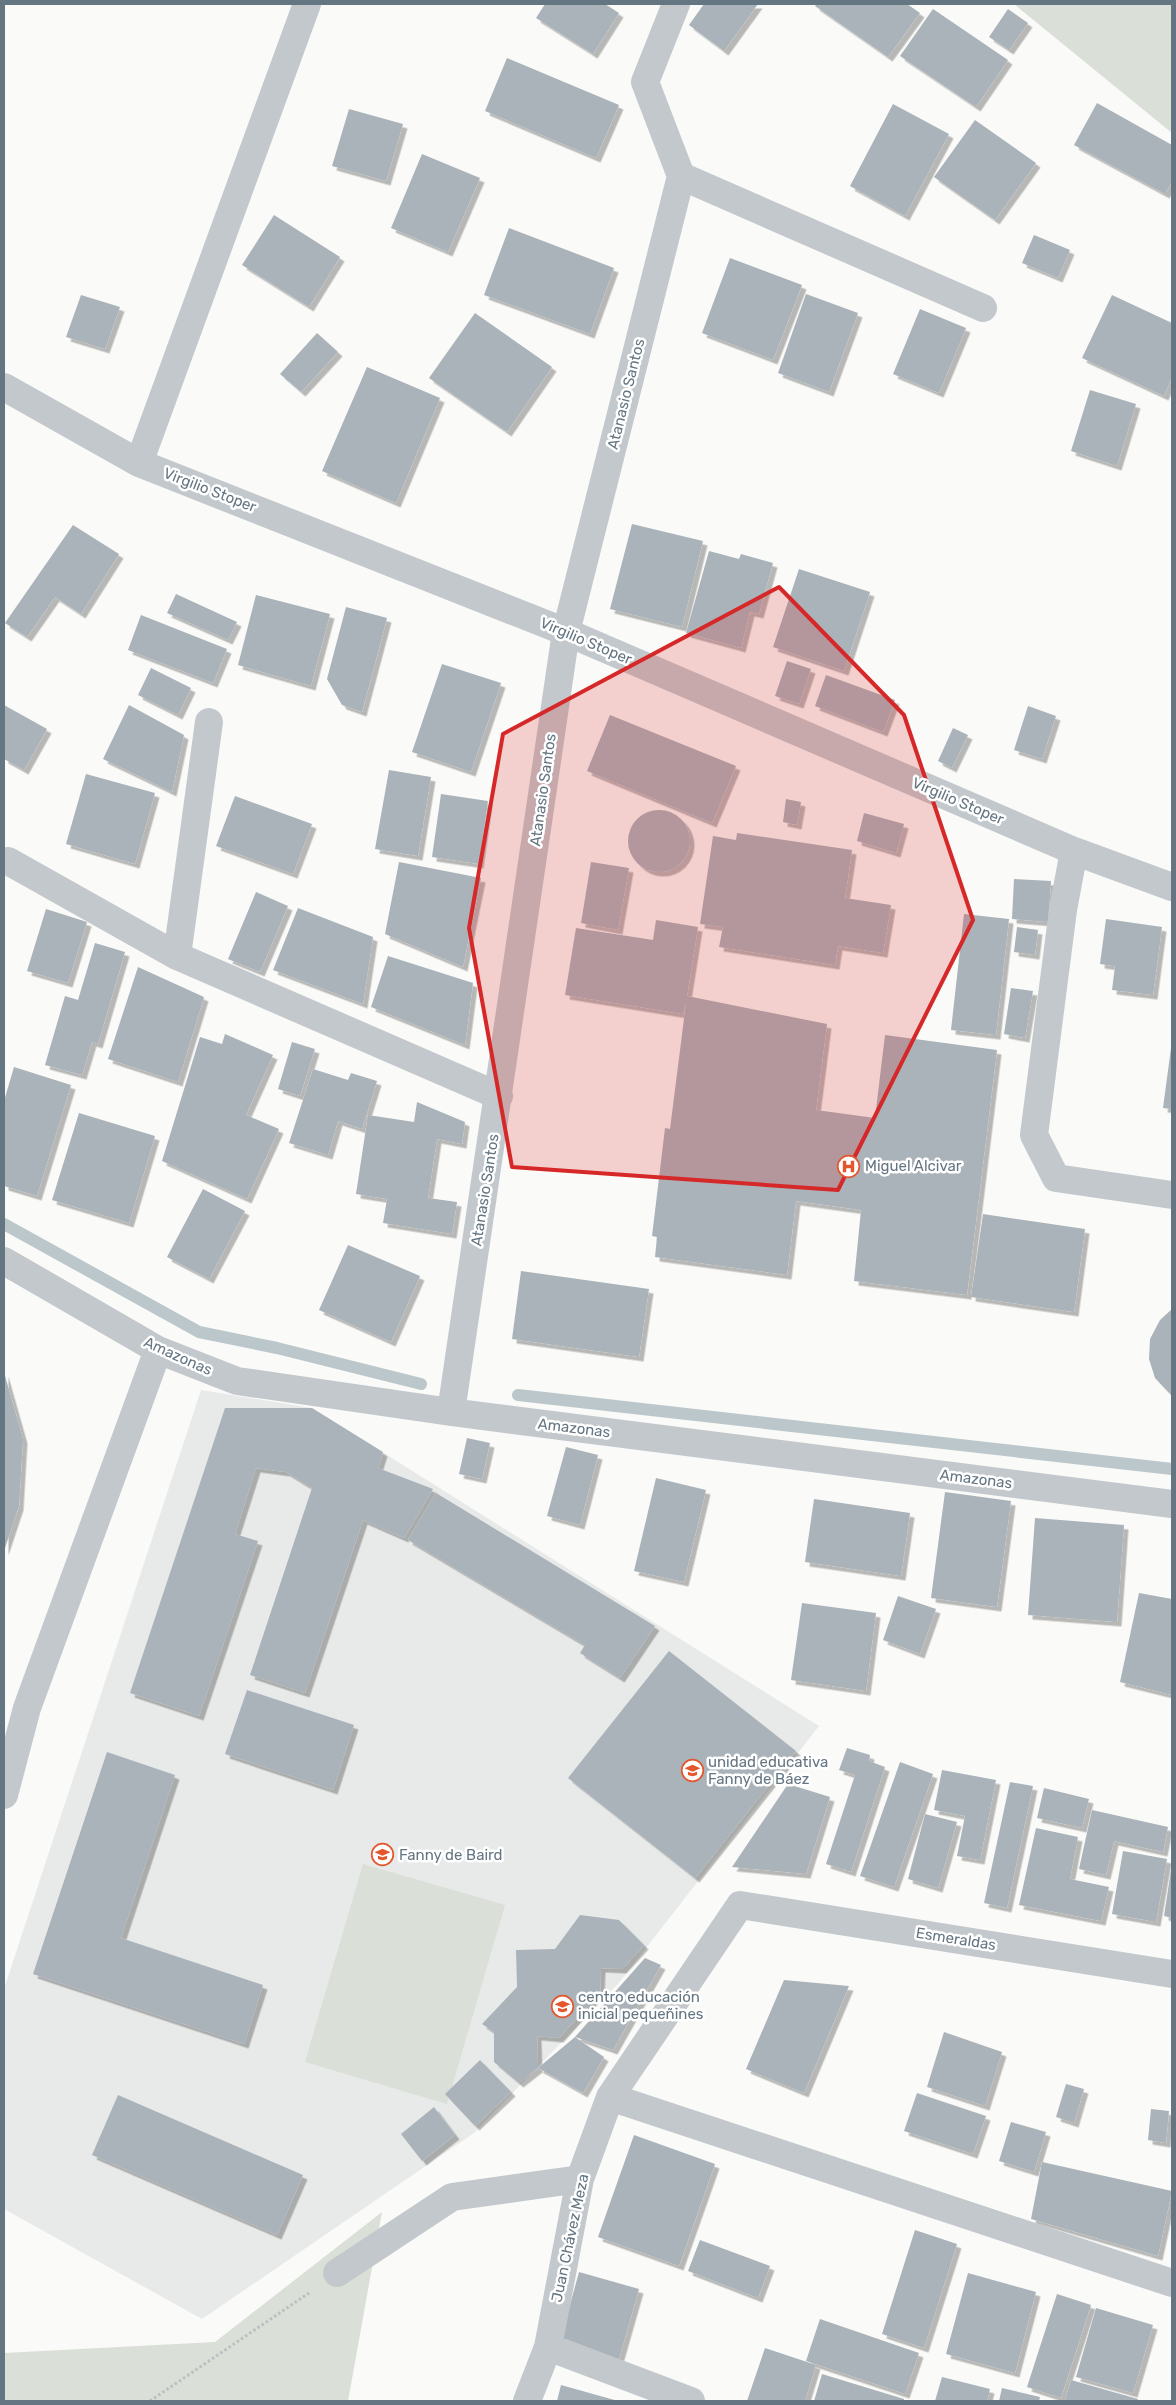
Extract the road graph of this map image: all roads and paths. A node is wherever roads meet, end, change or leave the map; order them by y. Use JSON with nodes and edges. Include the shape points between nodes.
{"nodes":[{"id":1,"x":307,"y":4,"type":"edge"},
{"id":2,"x":676,"y":4,"type":"edge"},
{"id":3,"x":681,"y":176,"type":"junction"},
{"id":4,"x":982,"y":308,"type":"dead end"},
{"id":5,"x":4,"y":387,"type":"edge"},
{"id":6,"x":139,"y":463,"type":"junction"},
{"id":7,"x":566,"y":632,"type":"junction"},
{"id":8,"x":209,"y":722,"type":"dead end"},
{"id":9,"x":1074,"y":851,"type":"junction"},
{"id":10,"x":8,"y":861,"type":"dead end"},
{"id":11,"x":1172,"y":887,"type":"edge"},
{"id":12,"x":177,"y":956,"type":"junction"},
{"id":13,"x":499,"y":1096,"type":"junction"},
{"id":14,"x":1172,"y":1195,"type":"edge"},
{"id":15,"x":4,"y":1261,"type":"edge"},
{"id":16,"x":158,"y":1350,"type":"junction"},
{"id":17,"x":451,"y":1412,"type":"junction"},
{"id":18,"x":1172,"y":1504,"type":"edge"},
{"id":19,"x":4,"y":1795,"type":"edge"},
{"id":20,"x":740,"y":1905,"type":"joint"},
{"id":21,"x":1172,"y":1974,"type":"edge"},
{"id":22,"x":610,"y":2097,"type":"junction"},
{"id":23,"x":580,"y":2179,"type":"junction"},
{"id":24,"x":338,"y":2273,"type":"joint"},
{"id":25,"x":1172,"y":2283,"type":"edge"},
{"id":26,"x":548,"y":2347,"type":"junction"},
{"id":27,"x":150,"y":2401,"type":"edge"},
{"id":28,"x":527,"y":2401,"type":"edge"},
{"id":29,"x":691,"y":2401,"type":"edge"}],
"edges":[{"from":1,"to":6,"type":"street"},
{"from":2,"to":3,"type":"street","via":[[646,82]]},
{"from":3,"to":4,"type":"street"},
{"from":3,"to":7,"type":"street","name":"Atanasio Santos"},
{"from":5,"to":6,"type":"street","name":"Virgilio Stoper"},
{"from":6,"to":7,"type":"street","name":"Virgilio Stoper"},
{"from":7,"to":9,"type":"street","name":"Virgilio Stoper"},
{"from":7,"to":13,"type":"street","name":"Atanasio Santos"},
{"from":8,"to":12,"type":"street"},
{"from":9,"to":11,"type":"street","name":"Virgilio Stoper"},
{"from":9,"to":14,"type":"street","via":[[1063,910],[1034,1135],[1056,1178]]},
{"from":10,"to":12,"type":"street"},
{"from":12,"to":13,"type":"street"},
{"from":13,"to":17,"type":"street","name":"Atanasio Santos"},
{"from":15,"to":16,"type":"street","name":"Amazonas"},
{"from":16,"to":17,"type":"street","name":"Amazonas","via":[[237,1381]]},
{"from":16,"to":19,"type":"street","via":[[27,1708]]},
{"from":17,"to":18,"type":"street","name":"Amazonas"},
{"from":20,"to":21,"type":"street","name":"Esmeraldas"},
{"from":20,"to":22,"type":"street","name":"Juan Chávez Meza"},
{"from":22,"to":23,"type":"street","name":"Juan Chávez Meza"},
{"from":22,"to":25,"type":"street"},
{"from":23,"to":24,"type":"street","via":[[452,2197]]},
{"from":23,"to":26,"type":"street","name":"Juan Chávez Meza"},
{"from":24,"to":27,"type":"path"},
{"from":26,"to":28,"type":"street","name":"Juan Chávez Meza"},
{"from":26,"to":29,"type":"street"}]}
